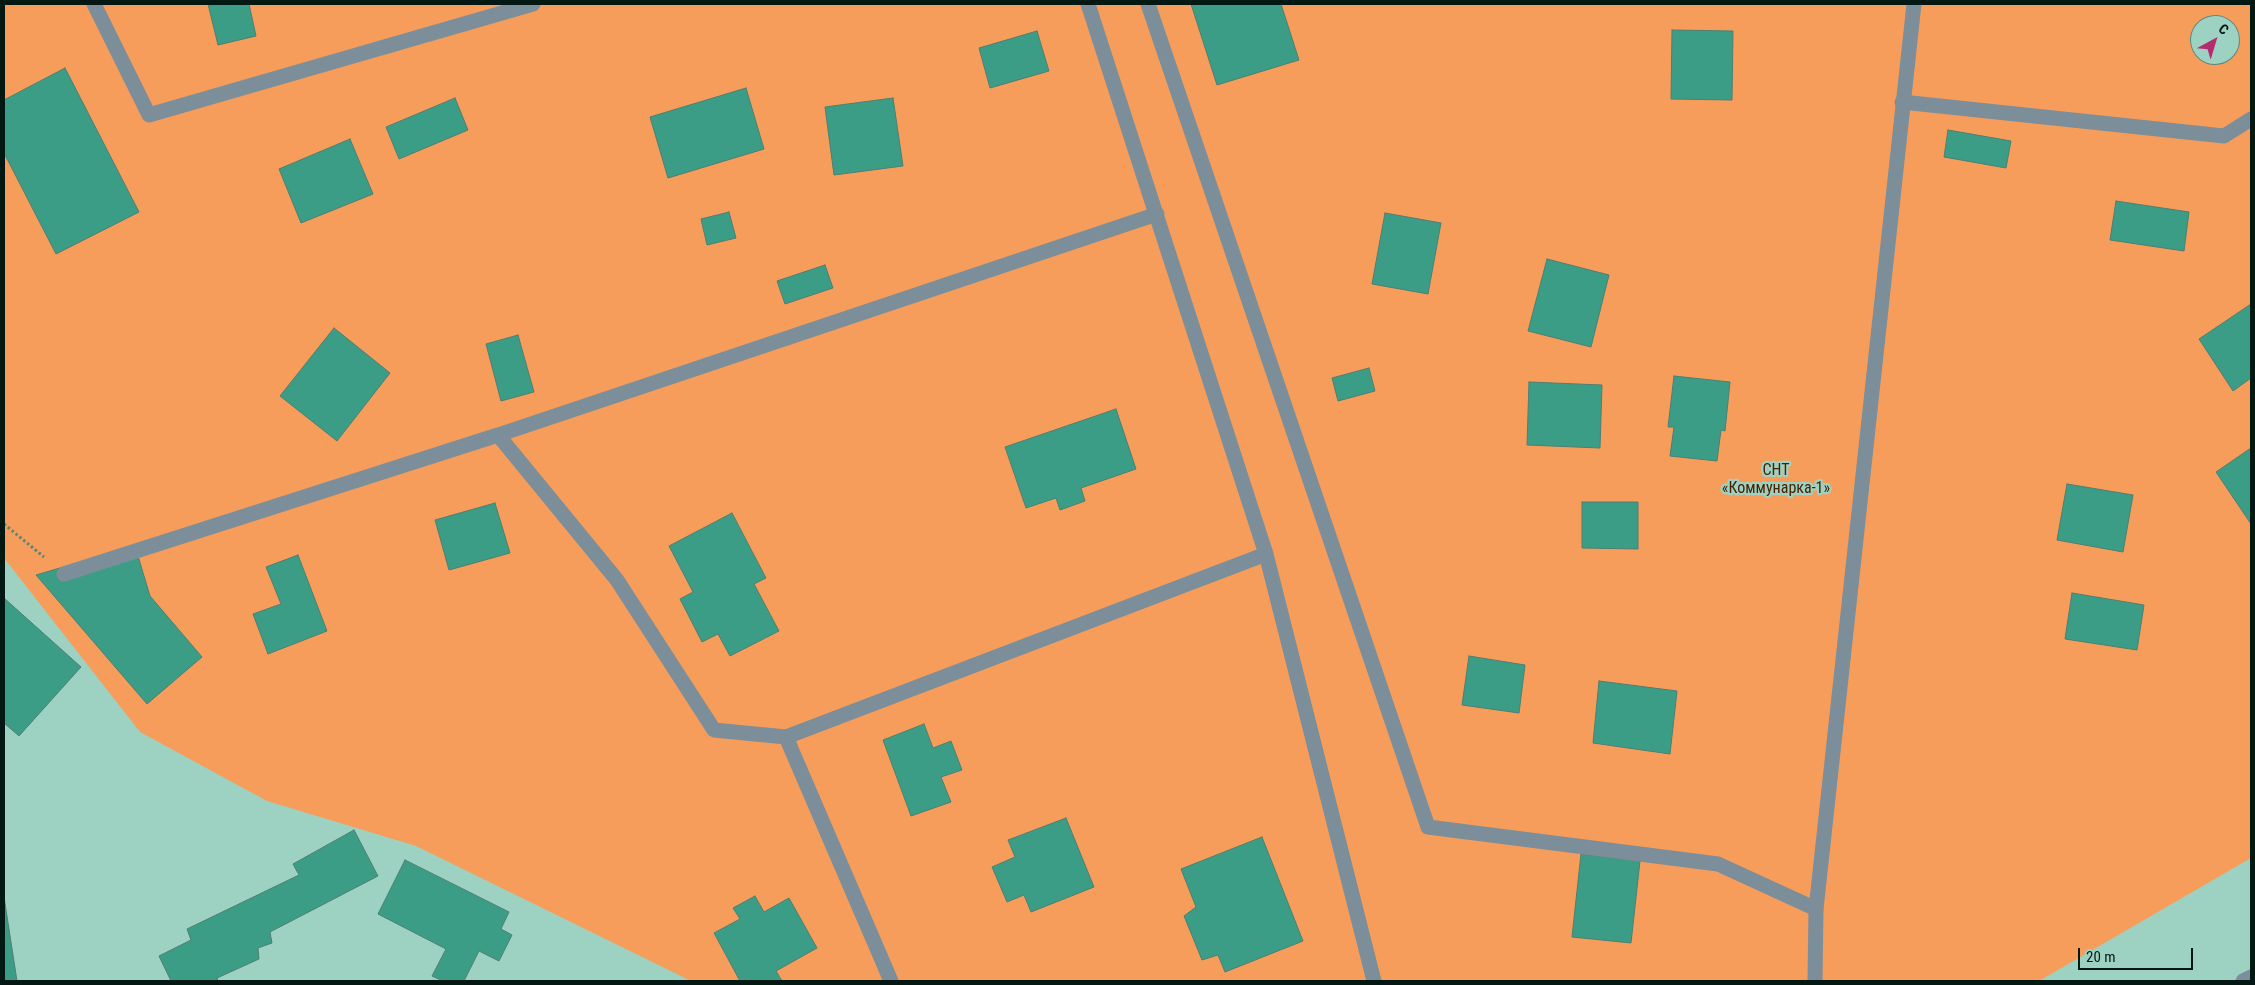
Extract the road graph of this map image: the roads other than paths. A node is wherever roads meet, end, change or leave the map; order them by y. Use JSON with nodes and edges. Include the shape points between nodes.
{"nodes":[{"id":1,"x":94,"y":4,"type":"edge"},
{"id":2,"x":533,"y":4,"type":"edge"},
{"id":3,"x":1088,"y":4,"type":"edge"},
{"id":4,"x":1148,"y":4,"type":"edge"},
{"id":5,"x":1914,"y":4,"type":"edge"},
{"id":6,"x":1902,"y":102,"type":"junction"},
{"id":7,"x":2251,"y":119,"type":"edge"},
{"id":8,"x":1157,"y":214,"type":"junction"},
{"id":9,"x":498,"y":435,"type":"junction"},
{"id":10,"x":1266,"y":554,"type":"junction"},
{"id":11,"x":64,"y":574,"type":"road end"},
{"id":12,"x":786,"y":737,"type":"junction"},
{"id":13,"x":1816,"y":909,"type":"junction"},
{"id":14,"x":2251,"y":977,"type":"edge"},
{"id":15,"x":891,"y":981,"type":"edge"},
{"id":16,"x":1374,"y":981,"type":"edge"},
{"id":17,"x":1815,"y":981,"type":"edge"},
{"id":18,"x":2243,"y":981,"type":"edge"}],
"edges":[{"from":1,"to":2,"type":"street","via":[[149,115]]},
{"from":3,"to":8,"type":"street"},
{"from":4,"to":13,"type":"street","via":[[1428,827],[1718,864]]},
{"from":5,"to":6,"type":"street"},
{"from":6,"to":7,"type":"street","via":[[2224,136]]},
{"from":6,"to":13,"type":"street"},
{"from":8,"to":9,"type":"street"},
{"from":8,"to":10,"type":"street"},
{"from":9,"to":11,"type":"street"},
{"from":9,"to":12,"type":"street","via":[[618,580],[714,730]]},
{"from":10,"to":12,"type":"street"},
{"from":10,"to":16,"type":"street"},
{"from":12,"to":15,"type":"street"},
{"from":13,"to":17,"type":"street"},
{"from":14,"to":18,"type":"street"}]}
